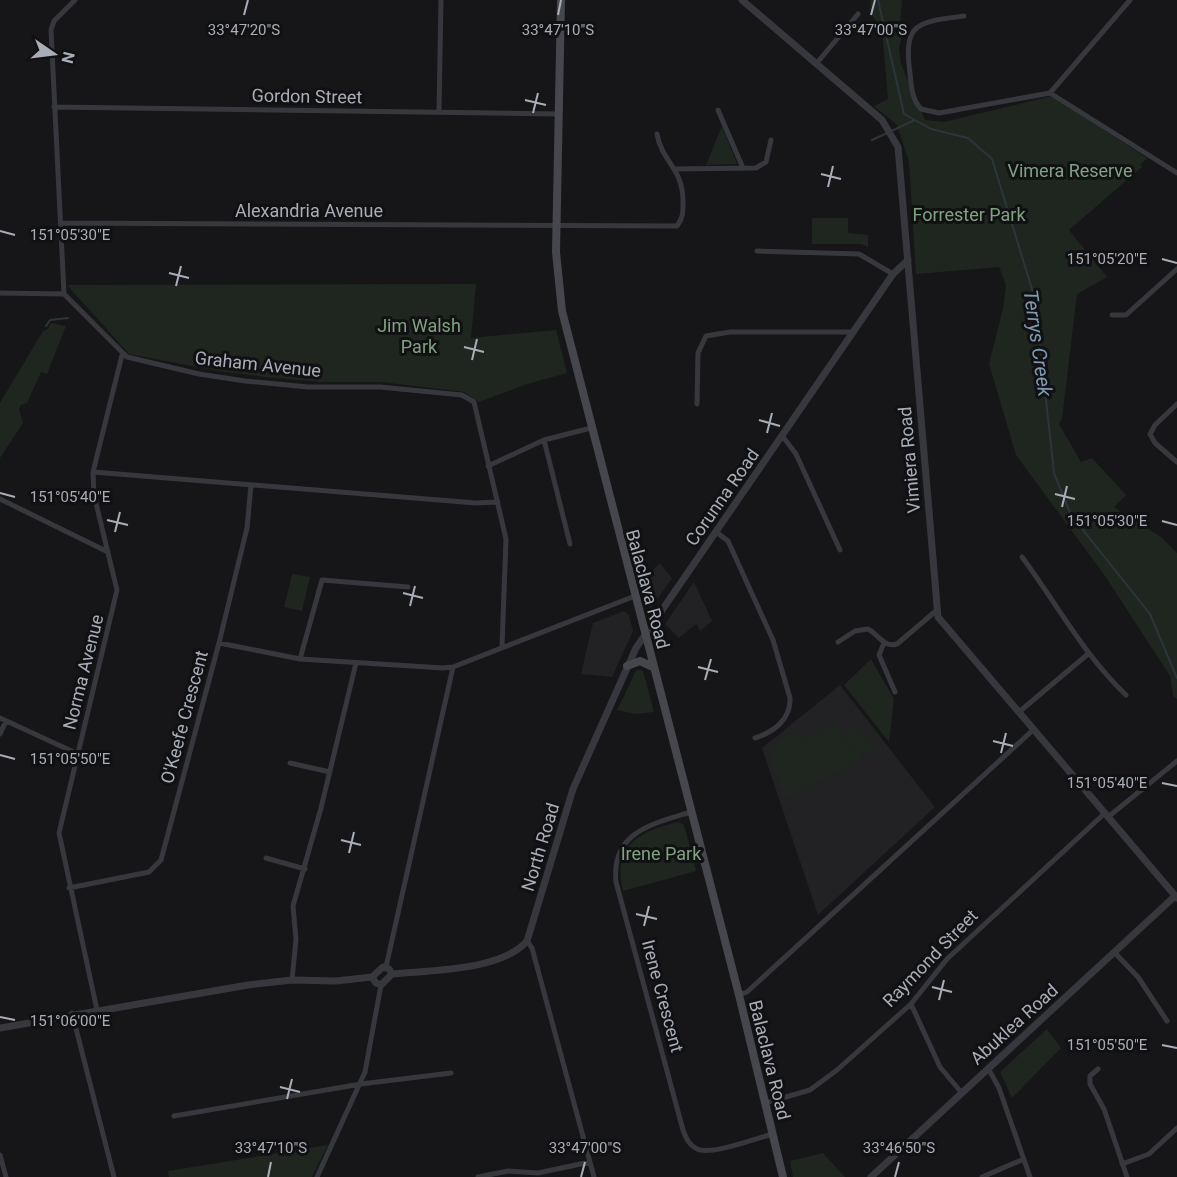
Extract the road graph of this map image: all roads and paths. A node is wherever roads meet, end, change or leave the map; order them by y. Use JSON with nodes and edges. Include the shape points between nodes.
{"nodes":[{"id":1,"x":75,"y":0,"type":"edge"},
{"id":2,"x":441,"y":0,"type":"edge"},
{"id":3,"x":561,"y":0,"type":"edge"},
{"id":4,"x":742,"y":0,"type":"edge"},
{"id":5,"x":1130,"y":0,"type":"edge"},
{"id":6,"x":858,"y":14,"type":"dead end"},
{"id":7,"x":964,"y":16,"type":"dead end"},
{"id":8,"x":816,"y":64,"type":"junction"},
{"id":9,"x":1050,"y":93,"type":"junction"},
{"id":10,"x":54,"y":107,"type":"junction"},
{"id":11,"x":718,"y":110,"type":"dead end"},
{"id":12,"x":439,"y":111,"type":"junction"},
{"id":13,"x":558,"y":114,"type":"junction"},
{"id":14,"x":657,"y":134,"type":"dead end"},
{"id":15,"x":771,"y":140,"type":"dead end"},
{"id":16,"x":743,"y":168,"type":"junction"},
{"id":17,"x":675,"y":169,"type":"junction"},
{"id":18,"x":1177,"y":173,"type":"edge"},
{"id":19,"x":61,"y":223,"type":"junction"},
{"id":20,"x":556,"y":226,"type":"junction"},
{"id":21,"x":757,"y":251,"type":"dead end"},
{"id":22,"x":908,"y":260,"type":"junction"},
{"id":23,"x":1177,"y":269,"type":"edge"},
{"id":24,"x":893,"y":274,"type":"junction"},
{"id":25,"x":0,"y":292,"type":"edge"},
{"id":26,"x":64,"y":294,"type":"junction"},
{"id":27,"x":1112,"y":315,"type":"dead end"},
{"id":28,"x":853,"y":332,"type":"junction"},
{"id":29,"x":122,"y":355,"type":"junction"},
{"id":30,"x":697,"y":404,"type":"dead end"},
{"id":31,"x":1177,"y":404,"type":"edge"},
{"id":32,"x":591,"y":428,"type":"junction"},
{"id":33,"x":783,"y":437,"type":"junction"},
{"id":34,"x":544,"y":440,"type":"junction"},
{"id":35,"x":1177,"y":462,"type":"edge"},
{"id":36,"x":488,"y":466,"type":"junction"},
{"id":37,"x":93,"y":472,"type":"junction"},
{"id":38,"x":251,"y":485,"type":"junction"},
{"id":39,"x":0,"y":499,"type":"edge"},
{"id":40,"x":498,"y":502,"type":"junction"},
{"id":41,"x":716,"y":532,"type":"junction"},
{"id":42,"x":570,"y":544,"type":"dead end"},
{"id":43,"x":840,"y":550,"type":"dead end"},
{"id":44,"x":108,"y":552,"type":"junction"},
{"id":45,"x":1022,"y":557,"type":"dead end"},
{"id":46,"x":408,"y":587,"type":"dead end"},
{"id":47,"x":634,"y":596,"type":"junction"},
{"id":48,"x":937,"y":610,"type":"junction"},
{"id":49,"x":645,"y":635,"type":"junction"},
{"id":50,"x":838,"y":642,"type":"dead end"},
{"id":51,"x":219,"y":643,"type":"junction"},
{"id":52,"x":884,"y":643,"type":"junction"},
{"id":53,"x":502,"y":646,"type":"junction"},
{"id":54,"x":1088,"y":654,"type":"junction"},
{"id":55,"x":300,"y":659,"type":"junction"},
{"id":56,"x":356,"y":663,"type":"junction"},
{"id":57,"x":627,"y":666,"type":"junction"},
{"id":58,"x":453,"y":667,"type":"junction"},
{"id":59,"x":653,"y":667,"type":"junction"},
{"id":60,"x":895,"y":692,"type":"dead end"},
{"id":61,"x":1126,"y":695,"type":"dead end"},
{"id":62,"x":1019,"y":712,"type":"junction"},
{"id":63,"x":0,"y":718,"type":"edge"},
{"id":64,"x":6,"y":721,"type":"junction"},
{"id":65,"x":1033,"y":730,"type":"junction"},
{"id":66,"x":0,"y":734,"type":"edge"},
{"id":67,"x":755,"y":738,"type":"dead end"},
{"id":68,"x":78,"y":754,"type":"junction"},
{"id":69,"x":1177,"y":761,"type":"edge"},
{"id":70,"x":290,"y":763,"type":"dead end"},
{"id":71,"x":330,"y":772,"type":"junction"},
{"id":72,"x":691,"y":812,"type":"junction"},
{"id":73,"x":1106,"y":815,"type":"junction"},
{"id":74,"x":266,"y":858,"type":"dead end"},
{"id":75,"x":305,"y":869,"type":"junction"},
{"id":76,"x":69,"y":888,"type":"junction"},
{"id":77,"x":1176,"y":896,"type":"edge"},
{"id":78,"x":527,"y":941,"type":"junction"},
{"id":79,"x":1115,"y":952,"type":"junction"},
{"id":80,"x":386,"y":968,"type":"junction"},
{"id":81,"x":392,"y":974,"type":"junction"},
{"id":82,"x":372,"y":976,"type":"junction"},
{"id":83,"x":292,"y":980,"type":"junction"},
{"id":84,"x":381,"y":985,"type":"junction"},
{"id":85,"x":739,"y":995,"type":"junction"},
{"id":86,"x":911,"y":1004,"type":"junction"},
{"id":87,"x":97,"y":1010,"type":"junction"},
{"id":88,"x":72,"y":1013,"type":"junction"},
{"id":89,"x":1167,"y":1022,"type":"dead end"},
{"id":90,"x":0,"y":1028,"type":"edge"},
{"id":91,"x":988,"y":1068,"type":"junction"},
{"id":92,"x":1098,"y":1069,"type":"dead end"},
{"id":93,"x":451,"y":1072,"type":"dead end"},
{"id":94,"x":361,"y":1084,"type":"junction"},
{"id":95,"x":961,"y":1092,"type":"junction"},
{"id":96,"x":765,"y":1103,"type":"junction"},
{"id":97,"x":174,"y":1116,"type":"dead end"},
{"id":98,"x":1177,"y":1128,"type":"edge"},
{"id":99,"x":773,"y":1134,"type":"junction"},
{"id":100,"x":0,"y":1155,"type":"edge"},
{"id":101,"x":1024,"y":1159,"type":"junction"},
{"id":102,"x":590,"y":1162,"type":"junction"},
{"id":103,"x":1122,"y":1164,"type":"junction"},
{"id":104,"x":6,"y":1177,"type":"edge"},
{"id":105,"x":114,"y":1177,"type":"edge"},
{"id":106,"x":317,"y":1177,"type":"edge"},
{"id":107,"x":478,"y":1177,"type":"edge"},
{"id":108,"x":594,"y":1177,"type":"edge"},
{"id":109,"x":783,"y":1177,"type":"edge"},
{"id":110,"x":871,"y":1177,"type":"edge"},
{"id":111,"x":982,"y":1177,"type":"edge"},
{"id":112,"x":1030,"y":1177,"type":"edge"},
{"id":113,"x":1126,"y":1177,"type":"edge"}],
"edges":[{"from":1,"to":10,"type":"street","via":[[54,21],[51,30]]},
{"from":2,"to":12,"type":"street"},
{"from":3,"to":13,"type":"main road","name":"Balaclava Road"},
{"from":4,"to":8,"type":"street","name":"Vimiera Road"},
{"from":5,"to":9,"type":"street"},
{"from":6,"to":8,"type":"street"},
{"from":7,"to":9,"type":"street","via":[[926,22],[908,39],[911,85],[921,109],[939,113]]},
{"from":8,"to":22,"type":"street","name":"Vimiera Road","via":[[886,125],[893,136],[898,147]]},
{"from":9,"to":18,"type":"street"},
{"from":10,"to":12,"type":"street","name":"Gordon Street"},
{"from":10,"to":19,"type":"street"},
{"from":11,"to":16,"type":"street"},
{"from":12,"to":13,"type":"street","name":"Gordon Street"},
{"from":13,"to":20,"type":"main road","name":"Balaclava Road"},
{"from":14,"to":17,"type":"street","via":[[659,145]]},
{"from":15,"to":16,"type":"street","via":[[766,162],[756,168]]},
{"from":16,"to":17,"type":"street"},
{"from":17,"to":20,"type":"street","name":"Alexandria Avenue","via":[[683,185],[682,219],[677,226]]},
{"from":19,"to":20,"type":"street","name":"Alexandria Avenue"},
{"from":19,"to":26,"type":"street"},
{"from":20,"to":32,"type":"main road","name":"Balaclava Road","via":[[556,275],[562,310]]},
{"from":21,"to":24,"type":"street","via":[[858,254]]},
{"from":22,"to":24,"type":"street","name":"Corunna Road"},
{"from":22,"to":48,"type":"street","name":"Vimiera Road"},
{"from":23,"to":27,"type":"street","via":[[1126,315]]},
{"from":24,"to":28,"type":"street","name":"Corunna Road"},
{"from":25,"to":26,"type":"street"},
{"from":26,"to":29,"type":"street"},
{"from":28,"to":30,"type":"street","via":[[730,332],[706,336],[698,353]]},
{"from":28,"to":33,"type":"street","name":"Corunna Road"},
{"from":29,"to":36,"type":"street","name":"Graham Avenue","via":[[245,381],[462,395],[474,402]]},
{"from":29,"to":37,"type":"street","name":"Norma Avenue"},
{"from":31,"to":35,"type":"street","via":[[1150,434]]},
{"from":32,"to":34,"type":"street"},
{"from":32,"to":47,"type":"main road","name":"Balaclava Road"},
{"from":33,"to":41,"type":"street","name":"Corunna Road"},
{"from":33,"to":43,"type":"street","via":[[796,454]]},
{"from":34,"to":36,"type":"street"},
{"from":34,"to":42,"type":"street"},
{"from":36,"to":40,"type":"street"},
{"from":37,"to":38,"type":"street"},
{"from":37,"to":44,"type":"street","name":"Norma Avenue","via":[[94,495]]},
{"from":38,"to":40,"type":"street"},
{"from":38,"to":51,"type":"street","name":"O'Keefe Crescent","via":[[247,528]]},
{"from":39,"to":44,"type":"street"},
{"from":40,"to":53,"type":"street","via":[[506,539]]},
{"from":41,"to":49,"type":"street","name":"Corunna Road"},
{"from":41,"to":67,"type":"street","via":[[728,541],[773,640],[790,698],[786,717]]},
{"from":44,"to":68,"type":"street","name":"Norma Avenue","via":[[117,590]]},
{"from":45,"to":54,"type":"street"},
{"from":46,"to":55,"type":"street","via":[[322,580]]},
{"from":47,"to":49,"type":"main road","name":"Balaclava Road"},
{"from":47,"to":53,"type":"street"},
{"from":48,"to":52,"type":"street","via":[[897,644]]},
{"from":48,"to":62,"type":"street","name":"Vimiera Road","via":[[945,627]]},
{"from":49,"to":57,"type":"street","name":"North Road"},
{"from":49,"to":59,"type":"main road","name":"Balaclava Road"},
{"from":50,"to":52,"type":"street","via":[[855,631],[868,629]]},
{"from":51,"to":55,"type":"street"},
{"from":51,"to":76,"type":"street","name":"O'Keefe Crescent","via":[[161,860],[149,872]]},
{"from":52,"to":60,"type":"street","via":[[879,655]]},
{"from":53,"to":58,"type":"street"},
{"from":54,"to":61,"type":"street"},
{"from":54,"to":62,"type":"street"},
{"from":55,"to":56,"type":"street"},
{"from":56,"to":58,"type":"street"},
{"from":56,"to":71,"type":"street"},
{"from":57,"to":59,"type":"main road","via":[[640,661]]},
{"from":57,"to":78,"type":"street","name":"North Road","via":[[573,789]]},
{"from":58,"to":80,"type":"street"},
{"from":59,"to":72,"type":"main road","name":"Balaclava Road"},
{"from":62,"to":65,"type":"street","name":"Vimiera Road"},
{"from":63,"to":64,"type":"street"},
{"from":64,"to":66,"type":"street"},
{"from":64,"to":68,"type":"street"},
{"from":65,"to":73,"type":"street","name":"Vimiera Road"},
{"from":65,"to":85,"type":"street","via":[[756,984]]},
{"from":68,"to":76,"type":"street","name":"Norma Avenue","via":[[59,833]]},
{"from":69,"to":73,"type":"street","name":"Raymond Street"},
{"from":70,"to":71,"type":"street"},
{"from":71,"to":75,"type":"street"},
{"from":72,"to":85,"type":"main road","name":"Balaclava Road"},
{"from":72,"to":99,"type":"street","name":"Irene Crescent","via":[[638,830],[621,849],[616,882],[689,1144],[699,1150],[713,1150]]},
{"from":73,"to":77,"type":"street","name":"Vimiera Road"},
{"from":73,"to":86,"type":"street","name":"Raymond Street","via":[[947,959]]},
{"from":74,"to":75,"type":"street"},
{"from":75,"to":83,"type":"street","via":[[293,906],[297,939]]},
{"from":76,"to":87,"type":"street","name":"Norma Avenue"},
{"from":77,"to":79,"type":"street","name":"Abuklea Road"},
{"from":78,"to":81,"type":"street","via":[[500,960]]},
{"from":78,"to":102,"type":"street"},
{"from":79,"to":89,"type":"street","via":[[1138,977]]},
{"from":79,"to":91,"type":"street","name":"Abuklea Road"},
{"from":80,"to":81,"type":"street"},
{"from":80,"to":82,"type":"street"},
{"from":81,"to":84,"type":"street"},
{"from":82,"to":83,"type":"street","via":[[336,981]]},
{"from":82,"to":84,"type":"street"},
{"from":83,"to":87,"type":"street"},
{"from":84,"to":94,"type":"street"},
{"from":85,"to":96,"type":"main road","name":"Balaclava Road"},
{"from":86,"to":95,"type":"street","via":[[940,1067]]},
{"from":86,"to":96,"type":"street","name":"Raymond Street","via":[[826,1080],[804,1093]]},
{"from":87,"to":88,"type":"street"},
{"from":88,"to":90,"type":"street"},
{"from":88,"to":105,"type":"street"},
{"from":91,"to":95,"type":"street","name":"Abuklea Road"},
{"from":91,"to":101,"type":"street"},
{"from":92,"to":103,"type":"street","via":[[1090,1076],[1090,1084],[1104,1109]]},
{"from":93,"to":94,"type":"street"},
{"from":94,"to":97,"type":"street"},
{"from":94,"to":106,"type":"street"},
{"from":95,"to":110,"type":"street","name":"Abuklea Road"},
{"from":96,"to":99,"type":"main road","name":"Balaclava Road"},
{"from":98,"to":103,"type":"street","via":[[1149,1154]]},
{"from":99,"to":109,"type":"main road","name":"Balaclava Road"},
{"from":100,"to":104,"type":"street"},
{"from":101,"to":111,"type":"street"},
{"from":101,"to":112,"type":"street"},
{"from":102,"to":107,"type":"street","via":[[538,1173],[508,1171]]},
{"from":102,"to":108,"type":"street"},
{"from":103,"to":113,"type":"street"}]}
